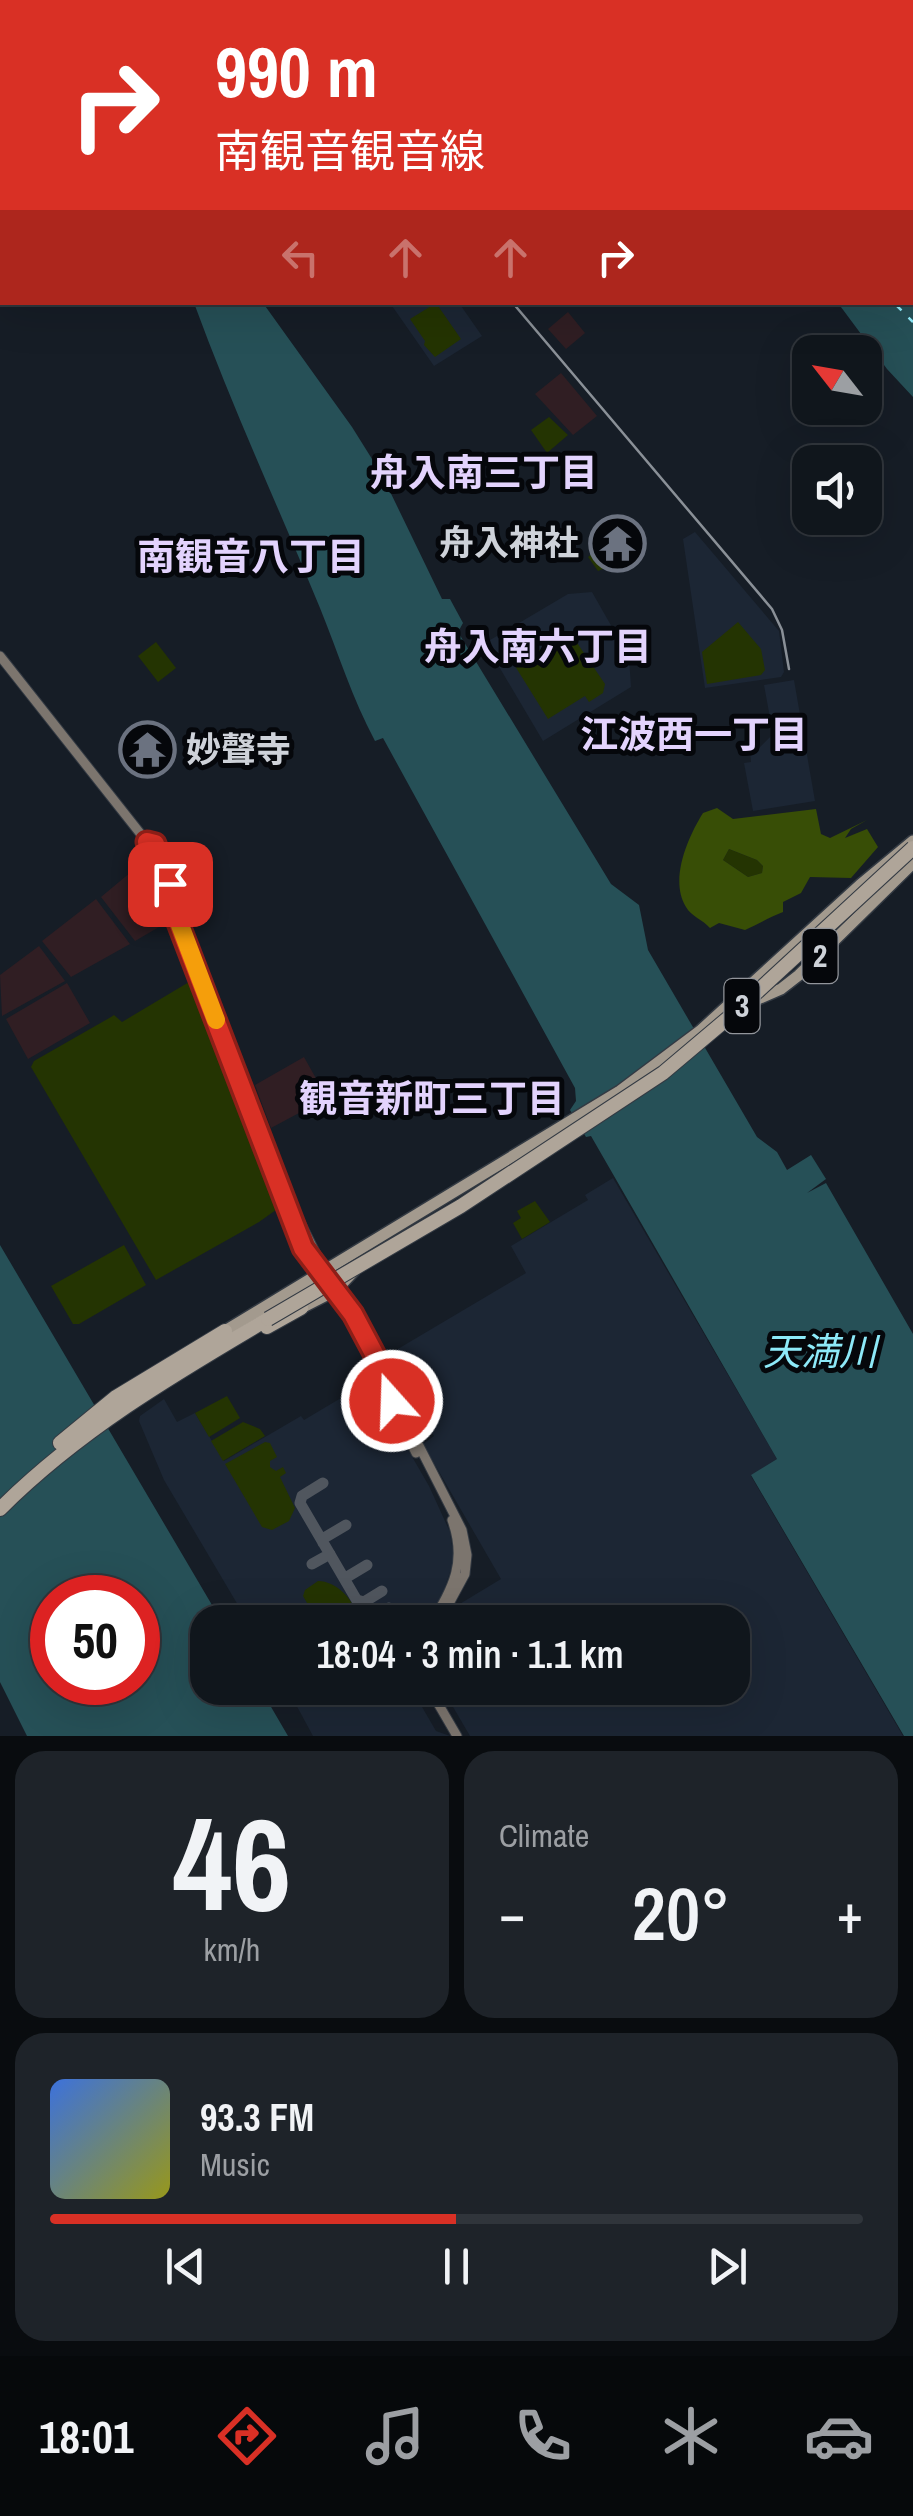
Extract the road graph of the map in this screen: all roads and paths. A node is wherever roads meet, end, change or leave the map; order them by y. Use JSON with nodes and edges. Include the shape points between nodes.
{"nodes":[{"id":1,"x":0,"y":656,"type":"edge"},
{"id":2,"x":913,"y":845,"type":"edge"},
{"id":3,"x":913,"y":863,"type":"edge"},
{"id":4,"x":704,"y":1027,"type":"junction"},
{"id":5,"x":401,"y":1224,"type":"junction"},
{"id":6,"x":324,"y":1271,"type":"junction"},
{"id":7,"x":338,"y":1288,"type":"junction"},
{"id":8,"x":301,"y":1308,"type":"joint"},
{"id":9,"x":267,"y":1317,"type":"junction"},
{"id":10,"x":225,"y":1331,"type":"joint"},
{"id":11,"x":152,"y":1389,"type":"junction"},
{"id":12,"x":103,"y":1413,"type":"junction"},
{"id":13,"x":0,"y":1498,"type":"edge"},
{"id":14,"x":0,"y":1509,"type":"edge"},
{"id":15,"x":445,"y":1605,"type":"edge"},
{"id":16,"x":443,"y":1705,"type":"edge"},
{"id":17,"x":460,"y":1736,"type":"edge"}],
"edges":[{"from":1,"to":6,"type":"main road","via":[[147,842],[303,1248]]},
{"from":2,"to":4,"type":"highway","number":"2","via":[[860,884]]},
{"from":2,"to":9,"type":"highway","number":"3","bridge":true,"via":[[636,1092],[446,1215]]},
{"from":3,"to":4,"type":"highway","number":"2","via":[[800,975]]},
{"from":4,"to":5,"type":"highway","number":"2","via":[[620,1091]]},
{"from":5,"to":6,"type":"highway","number":"2"},
{"from":5,"to":7,"type":"highway","number":"2","via":[[365,1253]]},
{"from":6,"to":7,"type":"main road"},
{"from":6,"to":10,"type":"highway","number":"2"},
{"from":7,"to":8,"type":"highway","number":"2"},
{"from":7,"to":15,"type":"main road","via":[[361,1316],[464,1535],[464,1574]]},
{"from":8,"to":11,"type":"highway"},
{"from":9,"to":11,"type":"highway","number":"3"},
{"from":9,"to":12,"type":"highway","number":"3"},
{"from":10,"to":12,"type":"highway"},
{"from":11,"to":12,"type":"highway","number":"3"},
{"from":12,"to":13,"type":"highway","number":"3"},
{"from":12,"to":14,"type":"highway","number":"3"},
{"from":16,"to":17,"type":"main road"}]}
